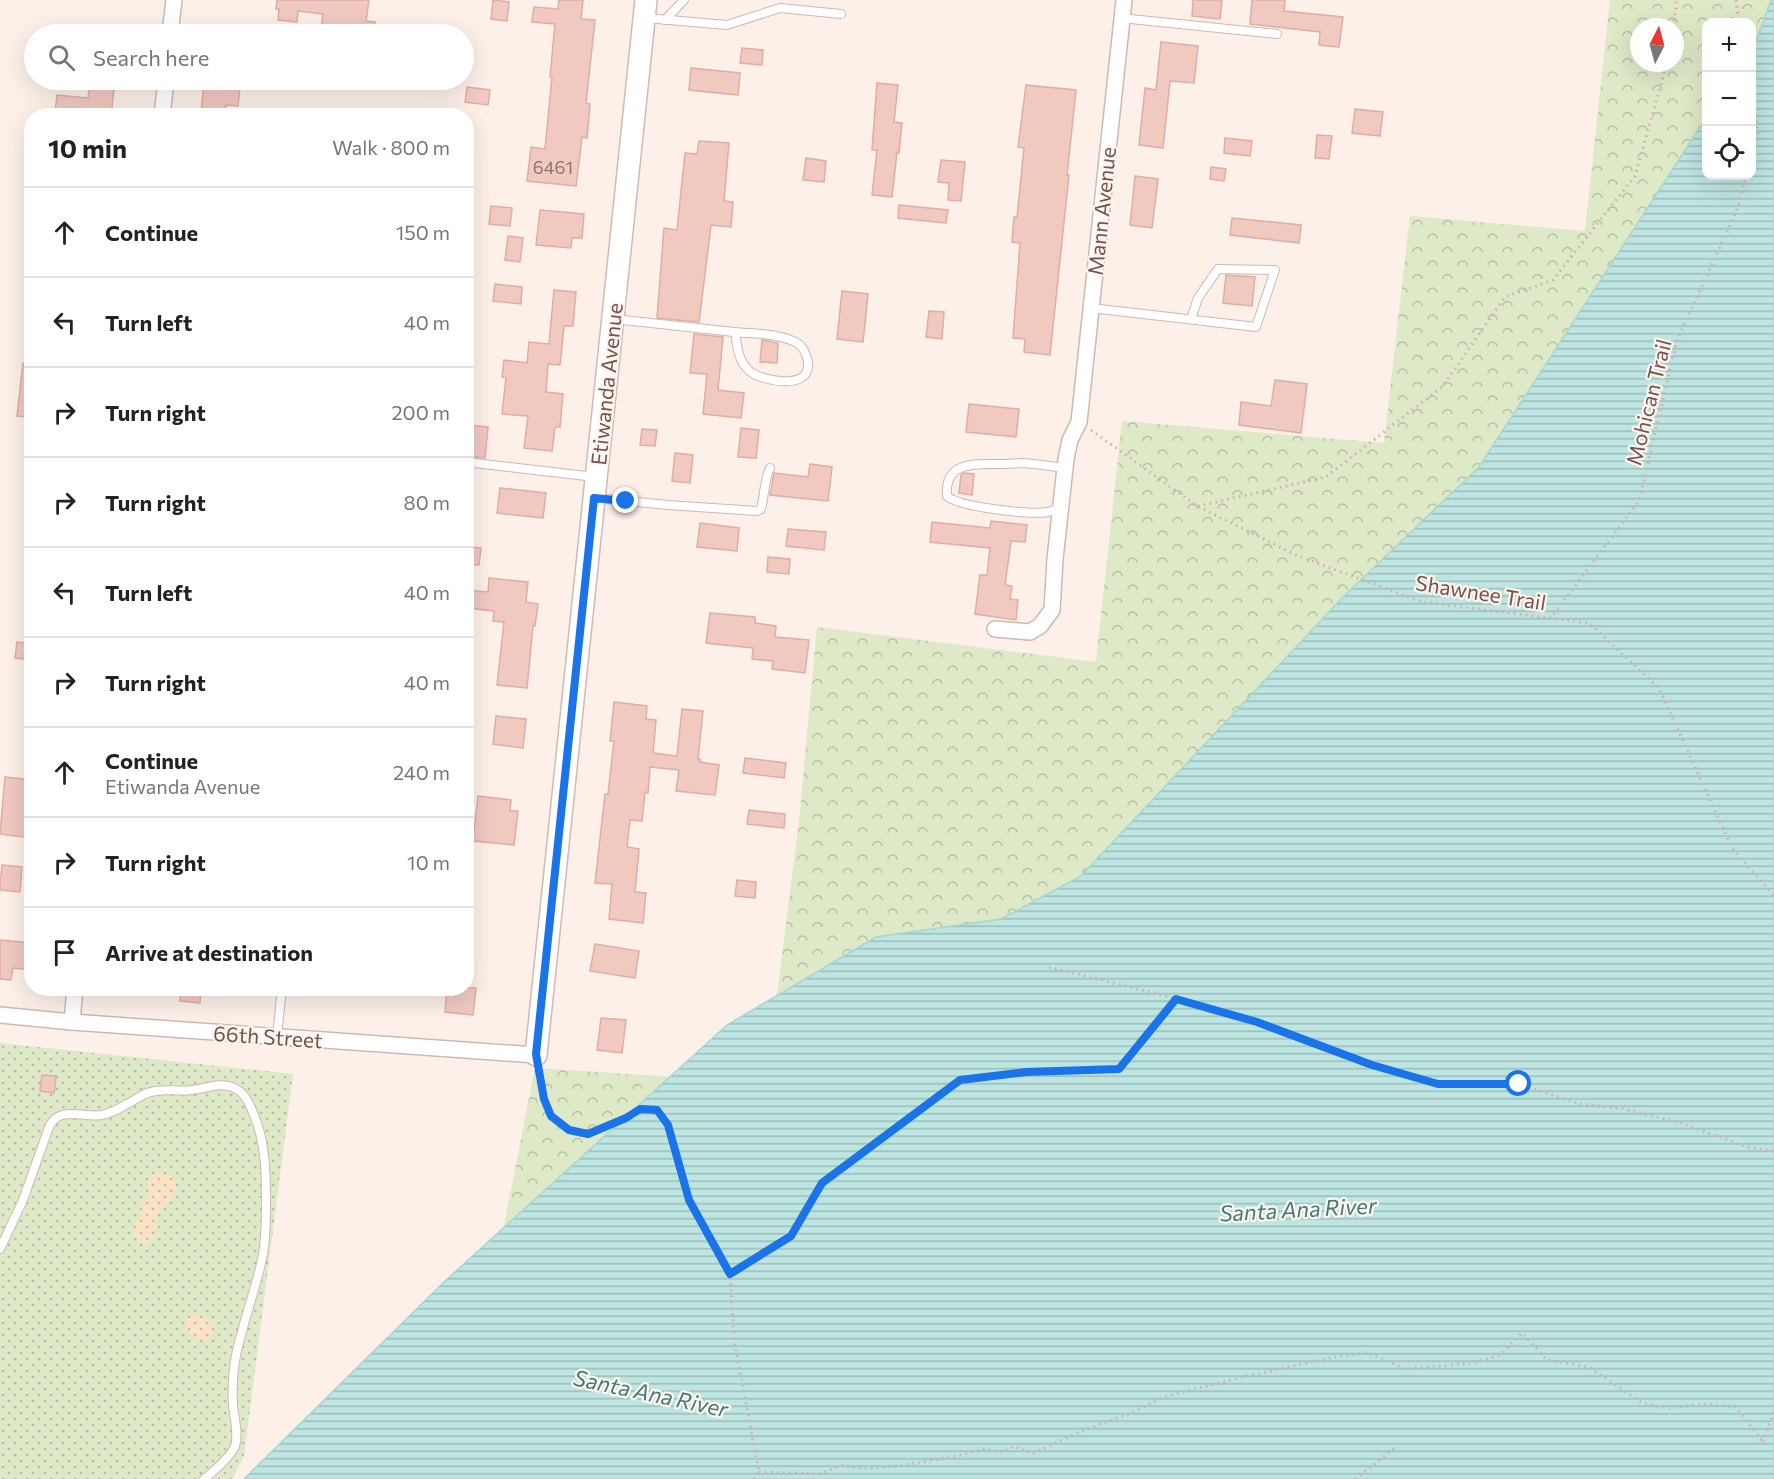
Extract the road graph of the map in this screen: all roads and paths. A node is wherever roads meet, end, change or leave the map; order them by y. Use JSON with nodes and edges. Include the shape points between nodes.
{"nodes":[{"id":1,"x":174,"y":0,"type":"edge"},
{"id":2,"x":684,"y":0,"type":"edge"},
{"id":3,"x":1124,"y":0,"type":"edge"},
{"id":4,"x":1677,"y":0,"type":"edge"},
{"id":5,"x":1736,"y":0,"type":"edge"},
{"id":6,"x":652,"y":12,"type":"edge"},
{"id":7,"x":841,"y":14,"type":"dead end"},
{"id":8,"x":1121,"y":18,"type":"junction"},
{"id":9,"x":1674,"y":18,"type":"edge"},
{"id":10,"x":1738,"y":18,"type":"edge"},
{"id":11,"x":171,"y":24,"type":"edge"},
{"id":12,"x":1277,"y":34,"type":"dead end"},
{"id":13,"x":1664,"y":72,"type":"edge"},
{"id":14,"x":166,"y":90,"type":"edge"},
{"id":15,"x":165,"y":108,"type":"edge"},
{"id":16,"x":1756,"y":121,"type":"edge"},
{"id":17,"x":1756,"y":141,"type":"edge"},
{"id":18,"x":1745,"y":180,"type":"edge"},
{"id":19,"x":1091,"y":308,"type":"junction"},
{"id":20,"x":613,"y":319,"type":"junction"},
{"id":21,"x":1191,"y":319,"type":"junction"},
{"id":22,"x":735,"y":332,"type":"junction"},
{"id":23,"x":1079,"y":422,"type":"junction"},
{"id":24,"x":474,"y":464,"type":"edge"},
{"id":25,"x":770,"y":468,"type":"dead end"},
{"id":26,"x":1065,"y":468,"type":"junction"},
{"id":27,"x":595,"y":488,"type":"junction"},
{"id":28,"x":1197,"y":506,"type":"junction"},
{"id":29,"x":1061,"y":507,"type":"junction"},
{"id":30,"x":1550,"y":619,"type":"junction"},
{"id":31,"x":995,"y":629,"type":"dead end"},
{"id":32,"x":1774,"y":895,"type":"edge"},
{"id":33,"x":1049,"y":967,"type":"dead end"},
{"id":34,"x":74,"y":996,"type":"edge"},
{"id":35,"x":281,"y":996,"type":"edge"},
{"id":36,"x":1176,"y":999,"type":"junction"},
{"id":37,"x":0,"y":1015,"type":"edge"},
{"id":38,"x":72,"y":1022,"type":"junction"},
{"id":39,"x":278,"y":1036,"type":"junction"},
{"id":40,"x":536,"y":1054,"type":"junction"},
{"id":41,"x":1774,"y":1151,"type":"edge"},
{"id":42,"x":0,"y":1249,"type":"edge"},
{"id":43,"x":730,"y":1274,"type":"junction"},
{"id":44,"x":1774,"y":1411,"type":"edge"},
{"id":45,"x":1396,"y":1447,"type":"dead end"},
{"id":46,"x":759,"y":1472,"type":"junction"},
{"id":47,"x":204,"y":1479,"type":"edge"},
{"id":48,"x":754,"y":1479,"type":"edge"},
{"id":49,"x":1355,"y":1479,"type":"edge"}],
"edges":[{"from":1,"to":11,"type":"street"},
{"from":2,"to":6,"type":"lane"},
{"from":3,"to":8,"type":"street","name":"Mann Avenue"},
{"from":4,"to":9,"type":"path"},
{"from":5,"to":10,"type":"path"},
{"from":6,"to":7,"type":"lane","via":[[727,25],[780,8]]},
{"from":6,"to":20,"type":"street","name":"Etiwanda Avenue"},
{"from":8,"to":12,"type":"lane"},
{"from":8,"to":19,"type":"street","name":"Mann Avenue"},
{"from":13,"to":28,"type":"path","via":[[1635,176],[1553,280],[1505,297],[1443,386],[1326,477]]},
{"from":14,"to":15,"type":"street"},
{"from":16,"to":17,"type":"path"},
{"from":18,"to":30,"type":"path","name":"Mohican Trail","via":[[1737,210],[1677,340],[1639,501]]},
{"from":19,"to":21,"type":"lane"},
{"from":19,"to":23,"type":"street","name":"Mann Avenue"},
{"from":20,"to":22,"type":"lane"},
{"from":20,"to":27,"type":"street","name":"Etiwanda Avenue"},
{"from":21,"to":21,"type":"lane","via":[[1256,327],[1275,270],[1218,269],[1198,298]]},
{"from":22,"to":22,"type":"lane","via":[[780,337],[799,344],[806,354],[808,368],[804,377],[792,382],[752,373],[741,362]]},
{"from":23,"to":26,"type":"street","name":"Mann Avenue","via":[[1070,440]]},
{"from":23,"to":28,"type":"path","name":"Shawnee Trail"},
{"from":24,"to":27,"type":"lane"},
{"from":25,"to":27,"type":"lane","via":[[761,509],[757,511]]},
{"from":26,"to":29,"type":"street","name":"Mann Avenue"},
{"from":26,"to":29,"type":"lane","via":[[977,463],[960,468],[946,487],[952,501],[965,504],[1025,512],[1047,512]]},
{"from":27,"to":40,"type":"street","name":"Etiwanda Avenue"},
{"from":28,"to":30,"type":"path","name":"Shawnee Trail","via":[[1298,556],[1422,602]]},
{"from":29,"to":31,"type":"street","name":"Mann Avenue","via":[[1052,610],[1030,632]]},
{"from":30,"to":32,"type":"path","name":"Shawnee Trail","via":[[1589,624],[1659,688],[1732,848]]},
{"from":33,"to":36,"type":"path"},
{"from":34,"to":38,"type":"street"},
{"from":35,"to":39,"type":"lane"},
{"from":36,"to":41,"type":"path","via":[[1257,1022],[1372,1065],[1438,1084],[1519,1084],[1580,1104],[1681,1123],[1744,1146]]},
{"from":36,"to":43,"type":"path","via":[[1119,1069],[1026,1072],[960,1080],[822,1183],[791,1236]]},
{"from":37,"to":38,"type":"street","name":"66th Street"},
{"from":38,"to":39,"type":"street","name":"66th Street"},
{"from":39,"to":40,"type":"street","name":"66th Street"},
{"from":40,"to":43,"type":"path","via":[[551,1116],[569,1130],[588,1134],[640,1109],[657,1110],[668,1125],[689,1200]]},
{"from":42,"to":47,"type":"lane","via":[[23,1200],[51,1122],[56,1118],[112,1112],[154,1091],[223,1085],[239,1091],[258,1127],[265,1155],[265,1239],[236,1357],[232,1404],[235,1447]]},
{"from":43,"to":46,"type":"path","via":[[734,1339]]},
{"from":44,"to":46,"type":"path","via":[[1763,1442],[1736,1407],[1704,1404],[1668,1408],[1642,1403],[1589,1367],[1547,1360],[1522,1332],[1500,1355],[1473,1363],[1405,1369],[1366,1353],[1251,1375],[1163,1397],[1032,1454],[1014,1446],[1004,1452],[983,1449],[898,1466],[841,1465],[820,1473]]},
{"from":45,"to":49,"type":"path"},
{"from":46,"to":48,"type":"path"}]}
